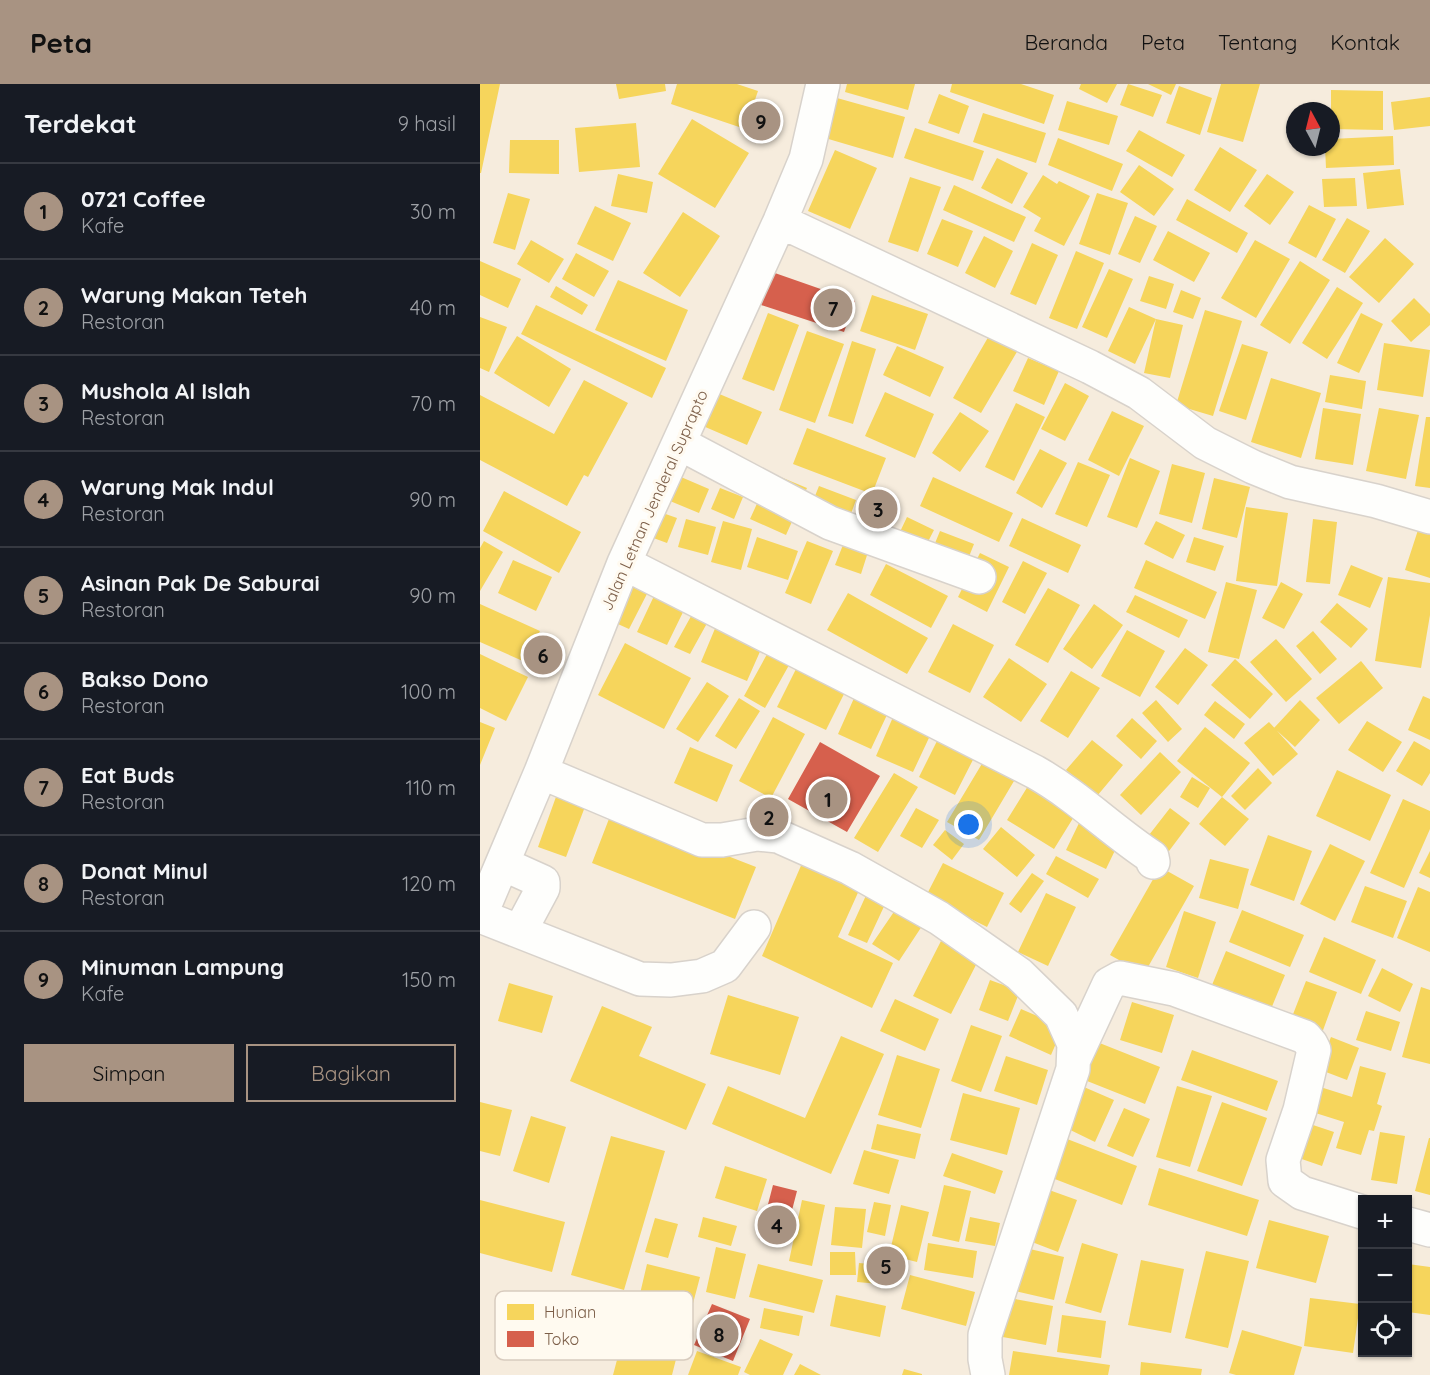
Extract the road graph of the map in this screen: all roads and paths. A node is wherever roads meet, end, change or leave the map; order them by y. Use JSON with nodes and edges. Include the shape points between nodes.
{"nodes":[{"id":1,"x":823,"y":84,"type":"edge"},
{"id":2,"x":780,"y":221,"type":"junction"},
{"id":3,"x":679,"y":443,"type":"junction"},
{"id":4,"x":1430,"y":517,"type":"edge"},
{"id":5,"x":624,"y":563,"type":"junction"},
{"id":6,"x":979,"y":578,"type":"dead end"},
{"id":7,"x":541,"y":772,"type":"junction"},
{"id":8,"x":1153,"y":862,"type":"dead end"},
{"id":9,"x":503,"y":864,"type":"junction"},
{"id":10,"x":480,"y":916,"type":"edge"},
{"id":11,"x":754,"y":927,"type":"dead end"},
{"id":12,"x":520,"y":931,"type":"junction"},
{"id":13,"x":1075,"y":1057,"type":"junction"},
{"id":14,"x":1358,"y":1211,"type":"edge"},
{"id":15,"x":1412,"y":1225,"type":"edge"},
{"id":16,"x":1430,"y":1230,"type":"edge"},
{"id":17,"x":988,"y":1375,"type":"edge"}],
"edges":[{"from":1,"to":2,"type":"street","name":"Jalan Letnan Jenderal Suprapto","via":[[806,159]]},
{"from":2,"to":3,"type":"street","name":"Jalan Letnan Jenderal Suprapto"},
{"from":2,"to":4,"type":"street","via":[[1090,367],[1139,393],[1205,443],[1253,467],[1290,482]]},
{"from":3,"to":5,"type":"street","name":"Jalan Letnan Jenderal Suprapto"},
{"from":3,"to":6,"type":"street","via":[[830,524]]},
{"from":5,"to":7,"type":"street","name":"Jalan Letnan Jenderal Suprapto"},
{"from":5,"to":8,"type":"street","via":[[1035,772],[1096,813],[1152,857]]},
{"from":7,"to":9,"type":"street","name":"Jalan Letnan Jenderal Suprapto"},
{"from":7,"to":13,"type":"street","via":[[702,840],[757,834],[778,836],[850,868],[939,918],[1019,974],[1061,1015],[1074,1044]]},
{"from":9,"to":10,"type":"street","name":"Jalan Letnan Jenderal Suprapto"},
{"from":9,"to":12,"type":"street","via":[[543,882]]},
{"from":10,"to":12,"type":"street"},
{"from":11,"to":12,"type":"street","via":[[725,966],[702,976],[672,980],[640,979]]},
{"from":13,"to":14,"type":"street","via":[[1109,984],[1120,978],[1174,989],[1305,1037],[1314,1050],[1283,1160],[1286,1181],[1302,1193]]},
{"from":13,"to":17,"type":"street","via":[[985,1335]]},
{"from":15,"to":16,"type":"street"}]}
